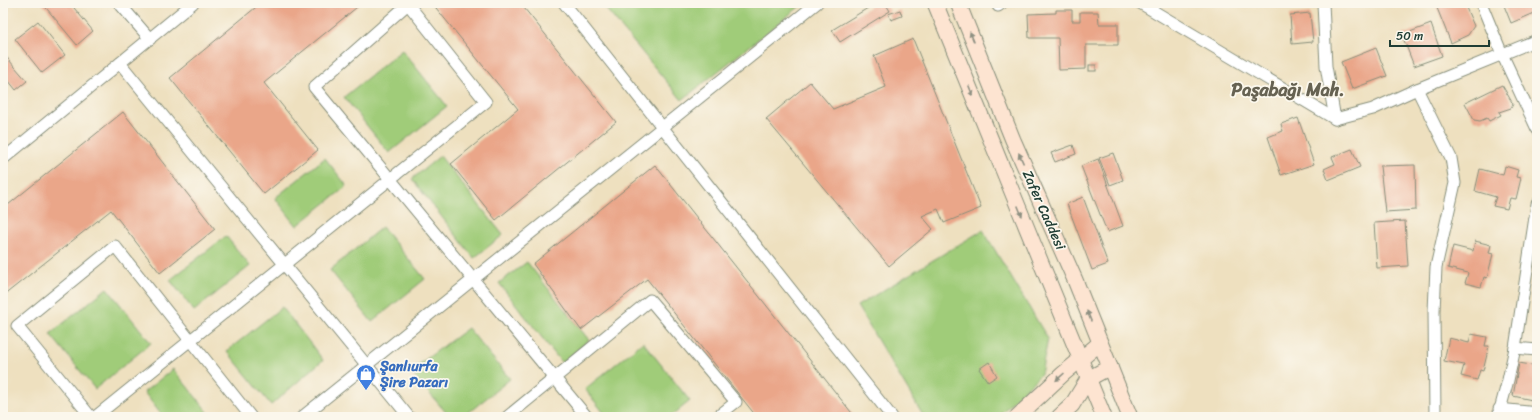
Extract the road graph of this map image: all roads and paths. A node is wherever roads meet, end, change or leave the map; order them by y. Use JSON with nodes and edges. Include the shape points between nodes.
{"nodes":[{"id":1,"x":119,"y":3,"type":"edge"},
{"id":2,"x":193,"y":3,"type":"edge"},
{"id":3,"x":564,"y":3,"type":"edge"},
{"id":4,"x":818,"y":3,"type":"edge"},
{"id":5,"x":935,"y":3,"type":"edge"},
{"id":6,"x":958,"y":3,"type":"edge"},
{"id":7,"x":1140,"y":3,"type":"edge"},
{"id":8,"x":1323,"y":3,"type":"edge"},
{"id":9,"x":1481,"y":3,"type":"edge"},
{"id":10,"x":150,"y":39,"type":"junction"},
{"id":11,"x":1537,"y":40,"type":"edge"},
{"id":12,"x":1502,"y":54,"type":"junction"},
{"id":13,"x":120,"y":63,"type":"junction"},
{"id":14,"x":1417,"y":88,"type":"junction"},
{"id":15,"x":1335,"y":119,"type":"junction"},
{"id":16,"x":663,"y":127,"type":"junction"},
{"id":17,"x":1537,"y":129,"type":"edge"},
{"id":18,"x":3,"y":160,"type":"edge"},
{"id":19,"x":390,"y":179,"type":"junction"},
{"id":20,"x":1537,"y":205,"type":"edge"},
{"id":21,"x":284,"y":264,"type":"junction"},
{"id":22,"x":474,"y":280,"type":"junction"},
{"id":23,"x":190,"y":340,"type":"junction"},
{"id":24,"x":1100,"y":343,"type":"junction"},
{"id":25,"x":1515,"y":348,"type":"junction"},
{"id":26,"x":1537,"y":350,"type":"edge"},
{"id":27,"x":1081,"y":360,"type":"junction"},
{"id":28,"x":367,"y":365,"type":"junction"},
{"id":29,"x":1110,"y":367,"type":"junction"},
{"id":30,"x":554,"y":378,"type":"junction"},
{"id":31,"x":1088,"y":378,"type":"junction"},
{"id":32,"x":1499,"y":413,"type":"edge"},
{"id":33,"x":1537,"y":413,"type":"edge"},
{"id":34,"x":93,"y":417,"type":"edge"},
{"id":35,"x":251,"y":417,"type":"edge"},
{"id":36,"x":302,"y":417,"type":"edge"},
{"id":37,"x":409,"y":417,"type":"edge"},
{"id":38,"x":507,"y":417,"type":"edge"},
{"id":39,"x":587,"y":417,"type":"edge"},
{"id":40,"x":717,"y":417,"type":"edge"},
{"id":41,"x":892,"y":417,"type":"edge"},
{"id":42,"x":1017,"y":417,"type":"edge"},
{"id":43,"x":1059,"y":417,"type":"edge"},
{"id":44,"x":1104,"y":417,"type":"edge"},
{"id":45,"x":1130,"y":417,"type":"edge"},
{"id":46,"x":1435,"y":417,"type":"edge"}],
"edges":[{"from":1,"to":10,"type":"street"},
{"from":2,"to":10,"type":"street"},
{"from":3,"to":16,"type":"street"},
{"from":4,"to":16,"type":"street"},
{"from":5,"to":27,"type":"main road","name":"Zafer Caddesi","one_way":true},
{"from":24,"to":6,"type":"main road","name":"Zafer Caddesi","one_way":true,"via":[[1013,140]]},
{"from":7,"to":15,"type":"street"},
{"from":8,"to":15,"type":"street","via":[[1326,66]]},
{"from":9,"to":12,"type":"street"},
{"from":10,"to":13,"type":"street"},
{"from":11,"to":12,"type":"street"},
{"from":12,"to":14,"type":"street"},
{"from":12,"to":17,"type":"street"},
{"from":13,"to":18,"type":"street"},
{"from":13,"to":21,"type":"street"},
{"from":14,"to":15,"type":"street","via":[[1373,109]]},
{"from":14,"to":46,"type":"street","via":[[1451,158],[1455,183],[1436,267]]},
{"from":16,"to":22,"type":"street"},
{"from":16,"to":41,"type":"street"},
{"from":19,"to":19,"type":"street","via":[[486,102],[408,4],[314,86]]},
{"from":19,"to":21,"type":"street"},
{"from":19,"to":22,"type":"street"},
{"from":20,"to":25,"type":"street"},
{"from":21,"to":23,"type":"street"},
{"from":21,"to":28,"type":"street"},
{"from":22,"to":28,"type":"street"},
{"from":22,"to":30,"type":"street"},
{"from":23,"to":34,"type":"street"},
{"from":23,"to":34,"type":"street","via":[[115,246],[17,326]]},
{"from":23,"to":35,"type":"street"},
{"from":24,"to":27,"type":"main road"},
{"from":24,"to":29,"type":"main road","name":"Zafer Caddesi"},
{"from":25,"to":26,"type":"street"},
{"from":25,"to":32,"type":"street"},
{"from":27,"to":31,"type":"main road","name":"Zafer Caddesi"},
{"from":27,"to":42,"type":"main road","one_way":true},
{"from":28,"to":36,"type":"street"},
{"from":28,"to":37,"type":"street"},
{"from":29,"to":31,"type":"main road"},
{"from":29,"to":45,"type":"main road","name":"Zafer Caddesi"},
{"from":30,"to":38,"type":"street"},
{"from":30,"to":39,"type":"street"},
{"from":30,"to":40,"type":"street","via":[[650,300],[736,402]]},
{"from":31,"to":43,"type":"main road","via":[[1072,404]]},
{"from":31,"to":44,"type":"main road","name":"Zafer Caddesi"},
{"from":32,"to":33,"type":"street"}]}
